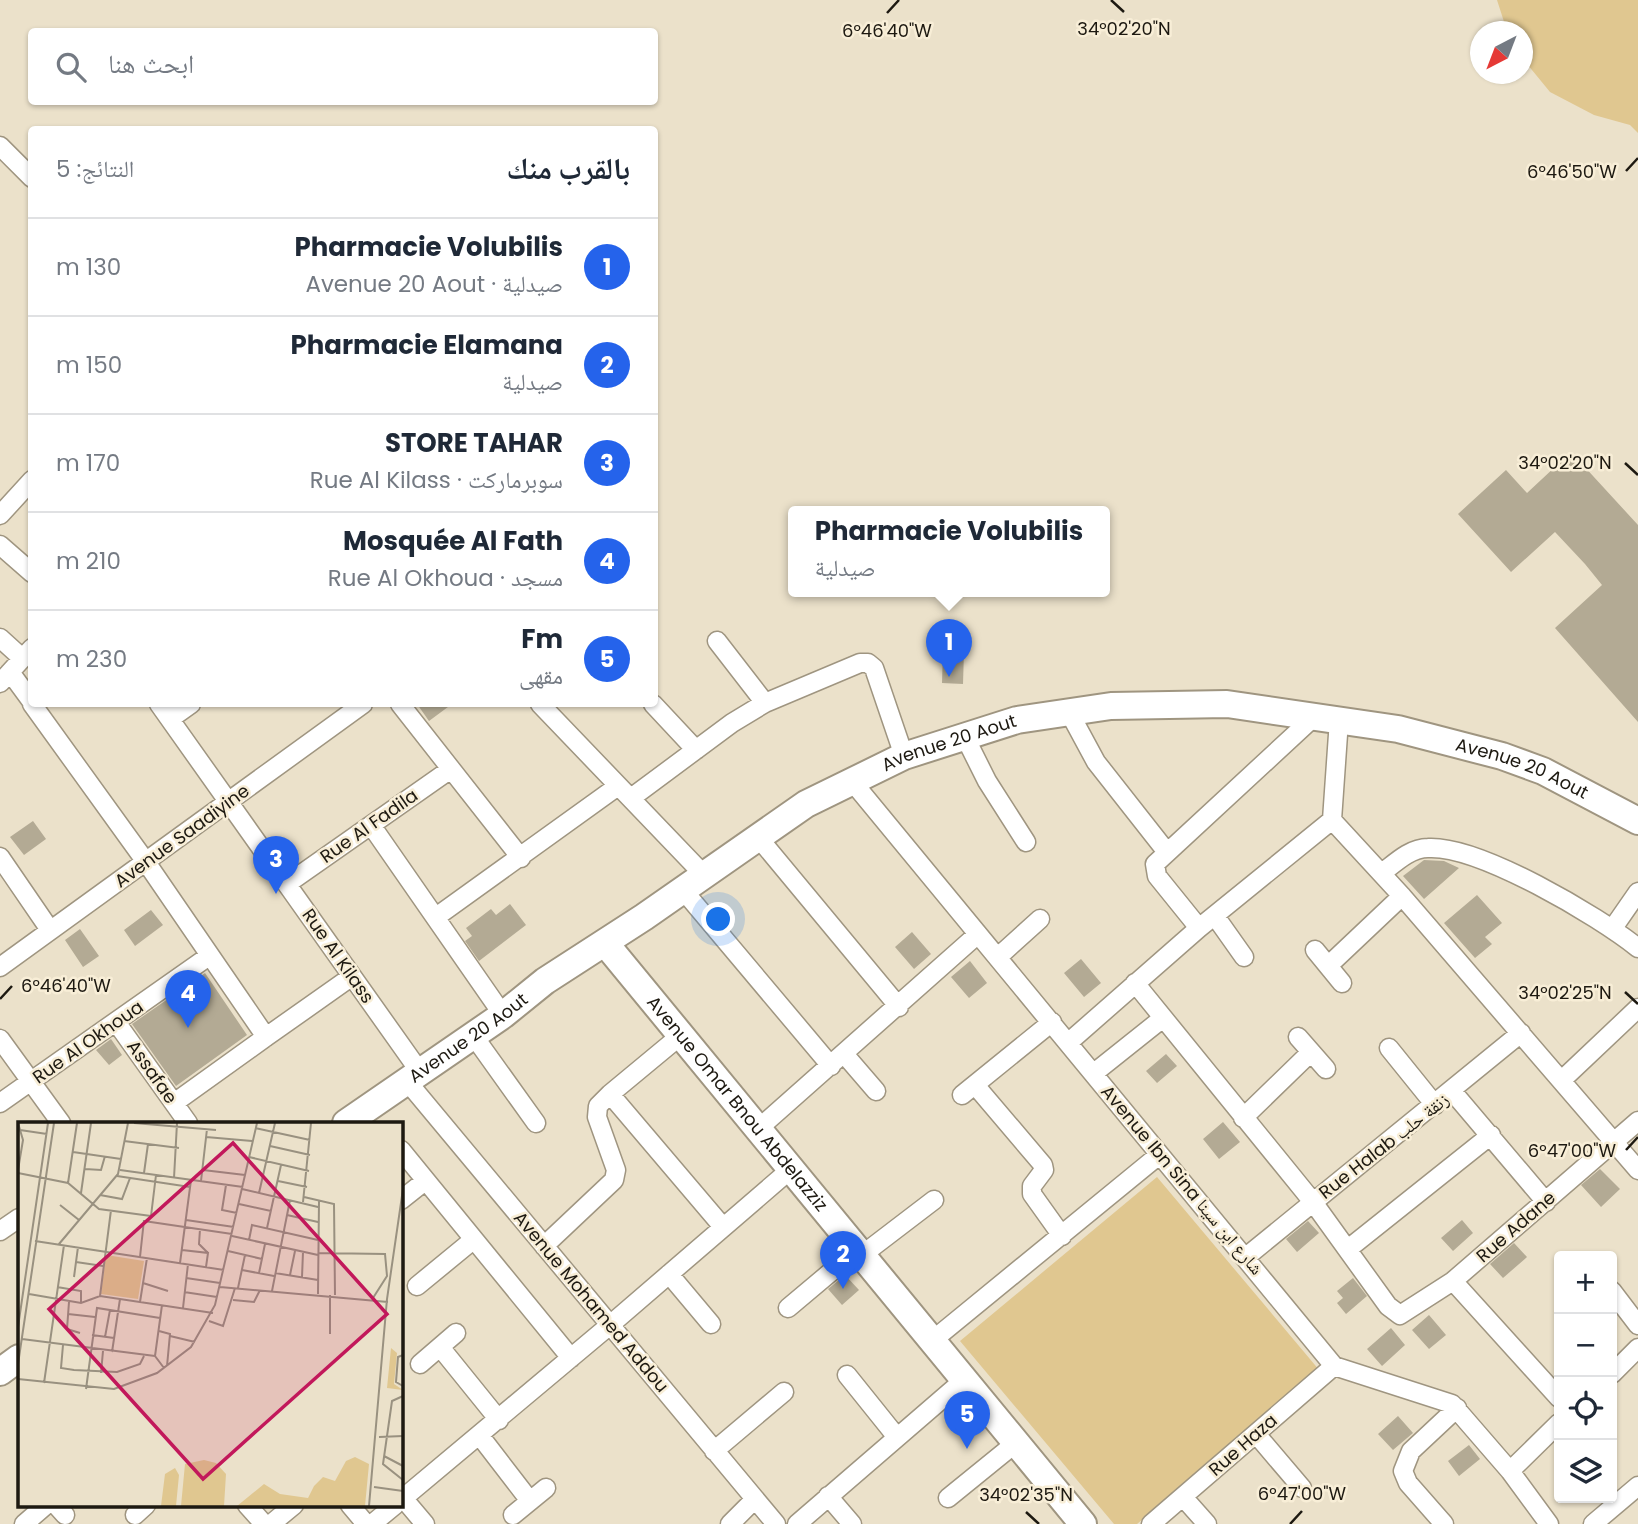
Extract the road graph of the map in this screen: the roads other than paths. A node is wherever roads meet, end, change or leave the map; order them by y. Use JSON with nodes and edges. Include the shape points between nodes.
{"nodes":[{"id":1,"x":0,"y":146,"type":"edge"},
{"id":2,"x":28,"y":174,"type":"edge"},
{"id":3,"x":28,"y":484,"type":"edge"},
{"id":4,"x":0,"y":515,"type":"edge"},
{"id":5,"x":0,"y":545,"type":"edge"},
{"id":6,"x":28,"y":570,"type":"edge"},
{"id":7,"x":0,"y":638,"type":"edge"},
{"id":8,"x":717,"y":641,"type":"dead end"},
{"id":9,"x":27,"y":653,"type":"edge"},
{"id":10,"x":5,"y":678,"type":"edge"},
{"id":11,"x":28,"y":699,"type":"edge"},
{"id":12,"x":765,"y":703,"type":"junction"},
{"id":13,"x":35,"y":707,"type":"edge"},
{"id":14,"x":161,"y":707,"type":"edge"},
{"id":15,"x":187,"y":707,"type":"edge"},
{"id":16,"x":359,"y":707,"type":"edge"},
{"id":17,"x":402,"y":707,"type":"edge"},
{"id":18,"x":543,"y":707,"type":"edge"},
{"id":19,"x":656,"y":707,"type":"edge"},
{"id":20,"x":1069,"y":712,"type":"junction"},
{"id":21,"x":1327,"y":718,"type":"junction"},
{"id":22,"x":170,"y":719,"type":"junction"},
{"id":23,"x":964,"y":735,"type":"junction"},
{"id":24,"x":696,"y":750,"type":"junction"},
{"id":25,"x":904,"y":756,"type":"junction"},
{"id":26,"x":451,"y":769,"type":"junction"},
{"id":27,"x":851,"y":780,"type":"junction"},
{"id":28,"x":624,"y":792,"type":"junction"},
{"id":29,"x":230,"y":802,"type":"junction"},
{"id":30,"x":1332,"y":820,"type":"junction"},
{"id":31,"x":1638,"y":821,"type":"edge"},
{"id":32,"x":371,"y":825,"type":"junction"},
{"id":33,"x":757,"y":836,"type":"junction"},
{"id":34,"x":1026,"y":842,"type":"dead end"},
{"id":35,"x":1166,"y":851,"type":"junction"},
{"id":36,"x":0,"y":857,"type":"edge"},
{"id":37,"x":521,"y":858,"type":"junction"},
{"id":38,"x":146,"y":862,"type":"junction"},
{"id":39,"x":1382,"y":873,"type":"junction"},
{"id":40,"x":694,"y":883,"type":"junction"},
{"id":41,"x":287,"y":884,"type":"junction"},
{"id":42,"x":1638,"y":892,"type":"edge"},
{"id":43,"x":1402,"y":896,"type":"junction"},
{"id":44,"x":1215,"y":916,"type":"junction"},
{"id":45,"x":436,"y":917,"type":"junction"},
{"id":46,"x":1041,"y":919,"type":"dead end"},
{"id":47,"x":1199,"y":928,"type":"junction"},
{"id":48,"x":1613,"y":928,"type":"junction"},
{"id":49,"x":50,"y":930,"type":"junction"},
{"id":50,"x":978,"y":934,"type":"junction"},
{"id":51,"x":606,"y":943,"type":"junction"},
{"id":52,"x":1638,"y":948,"type":"edge"},
{"id":53,"x":1315,"y":950,"type":"dead end"},
{"id":54,"x":209,"y":956,"type":"junction"},
{"id":55,"x":998,"y":957,"type":"junction"},
{"id":56,"x":1244,"y":957,"type":"dead end"},
{"id":57,"x":1329,"y":965,"type":"junction"},
{"id":58,"x":0,"y":967,"type":"edge"},
{"id":59,"x":352,"y":976,"type":"junction"},
{"id":60,"x":1135,"y":983,"type":"junction"},
{"id":61,"x":1342,"y":983,"type":"dead end"},
{"id":62,"x":899,"y":1007,"type":"junction"},
{"id":63,"x":1638,"y":1007,"type":"edge"},
{"id":64,"x":503,"y":1015,"type":"junction"},
{"id":65,"x":1163,"y":1018,"type":"junction"},
{"id":66,"x":116,"y":1022,"type":"junction"},
{"id":67,"x":1052,"y":1022,"type":"junction"},
{"id":68,"x":1521,"y":1033,"type":"junction"},
{"id":69,"x":473,"y":1035,"type":"junction"},
{"id":70,"x":680,"y":1036,"type":"junction"},
{"id":71,"x":266,"y":1037,"type":"junction"},
{"id":72,"x":1298,"y":1037,"type":"dead end"},
{"id":73,"x":0,"y":1039,"type":"edge"},
{"id":74,"x":1069,"y":1042,"type":"junction"},
{"id":75,"x":1389,"y":1048,"type":"dead end"},
{"id":76,"x":1311,"y":1052,"type":"junction"},
{"id":77,"x":838,"y":1060,"type":"junction"},
{"id":78,"x":1326,"y":1069,"type":"dead end"},
{"id":79,"x":1094,"y":1073,"type":"junction"},
{"id":80,"x":413,"y":1076,"type":"junction"},
{"id":81,"x":1563,"y":1079,"type":"junction"},
{"id":82,"x":30,"y":1082,"type":"junction"},
{"id":83,"x":876,"y":1091,"type":"dead end"},
{"id":84,"x":1452,"y":1091,"type":"junction"},
{"id":85,"x":610,"y":1094,"type":"junction"},
{"id":86,"x":0,"y":1103,"type":"edge"},
{"id":87,"x":174,"y":1103,"type":"junction"},
{"id":88,"x":1435,"y":1105,"type":"junction"},
{"id":89,"x":364,"y":1118,"type":"edge"},
{"id":90,"x":1243,"y":1118,"type":"junction"},
{"id":91,"x":1638,"y":1121,"type":"edge"},
{"id":92,"x":60,"y":1122,"type":"edge"},
{"id":93,"x":187,"y":1122,"type":"edge"},
{"id":94,"x":536,"y":1123,"type":"dead end"},
{"id":95,"x":758,"y":1129,"type":"junction"},
{"id":96,"x":1491,"y":1135,"type":"junction"},
{"id":97,"x":1613,"y":1143,"type":"junction"},
{"id":98,"x":402,"y":1151,"type":"edge"},
{"id":99,"x":1159,"y":1155,"type":"junction"},
{"id":100,"x":791,"y":1168,"type":"junction"},
{"id":101,"x":1638,"y":1170,"type":"edge"},
{"id":102,"x":425,"y":1181,"type":"junction"},
{"id":103,"x":402,"y":1199,"type":"edge"},
{"id":104,"x":934,"y":1200,"type":"dead end"},
{"id":105,"x":1313,"y":1202,"type":"junction"},
{"id":106,"x":1546,"y":1202,"type":"junction"},
{"id":107,"x":18,"y":1219,"type":"edge"},
{"id":108,"x":723,"y":1227,"type":"junction"},
{"id":109,"x":0,"y":1231,"type":"edge"},
{"id":110,"x":1062,"y":1236,"type":"junction"},
{"id":111,"x":473,"y":1240,"type":"junction"},
{"id":112,"x":544,"y":1246,"type":"junction"},
{"id":113,"x":1348,"y":1249,"type":"junction"},
{"id":114,"x":860,"y":1253,"type":"junction"},
{"id":115,"x":1246,"y":1257,"type":"junction"},
{"id":116,"x":669,"y":1274,"type":"junction"},
{"id":117,"x":1453,"y":1281,"type":"junction"},
{"id":118,"x":417,"y":1286,"type":"dead end"},
{"id":119,"x":1617,"y":1298,"type":"edge"},
{"id":120,"x":788,"y":1308,"type":"dead end"},
{"id":121,"x":711,"y":1324,"type":"dead end"},
{"id":122,"x":610,"y":1325,"type":"junction"},
{"id":123,"x":1638,"y":1325,"type":"edge"},
{"id":124,"x":456,"y":1333,"type":"dead end"},
{"id":125,"x":933,"y":1340,"type":"junction"},
{"id":126,"x":440,"y":1347,"type":"junction"},
{"id":127,"x":1638,"y":1348,"type":"edge"},
{"id":128,"x":571,"y":1358,"type":"junction"},
{"id":129,"x":420,"y":1364,"type":"dead end"},
{"id":130,"x":1334,"y":1366,"type":"junction"},
{"id":131,"x":1617,"y":1369,"type":"edge"},
{"id":132,"x":847,"y":1375,"type":"dead end"},
{"id":133,"x":965,"y":1379,"type":"junction"},
{"id":134,"x":784,"y":1392,"type":"dead end"},
{"id":135,"x":1554,"y":1392,"type":"edge"},
{"id":136,"x":1457,"y":1408,"type":"junction"},
{"id":137,"x":499,"y":1420,"type":"junction"},
{"id":138,"x":1554,"y":1428,"type":"edge"},
{"id":139,"x":1256,"y":1434,"type":"junction"},
{"id":140,"x":480,"y":1436,"type":"junction"},
{"id":141,"x":896,"y":1436,"type":"junction"},
{"id":142,"x":1017,"y":1443,"type":"junction"},
{"id":143,"x":714,"y":1451,"type":"junction"},
{"id":144,"x":1510,"y":1471,"type":"junction"},
{"id":145,"x":1638,"y":1486,"type":"edge"},
{"id":146,"x":546,"y":1488,"type":"dead end"},
{"id":147,"x":1302,"y":1488,"type":"dead end"},
{"id":148,"x":828,"y":1496,"type":"junction"},
{"id":149,"x":1183,"y":1497,"type":"junction"},
{"id":150,"x":948,"y":1498,"type":"dead end"},
{"id":151,"x":402,"y":1499,"type":"edge"},
{"id":152,"x":754,"y":1500,"type":"junction"},
{"id":153,"x":530,"y":1501,"type":"junction"},
{"id":154,"x":402,"y":1503,"type":"edge"},
{"id":155,"x":45,"y":1506,"type":"edge"},
{"id":156,"x":248,"y":1506,"type":"edge"},
{"id":157,"x":293,"y":1506,"type":"edge"},
{"id":158,"x":350,"y":1506,"type":"edge"},
{"id":159,"x":394,"y":1506,"type":"edge"},
{"id":160,"x":513,"y":1515,"type":"dead end"},
{"id":161,"x":24,"y":1524,"type":"edge"},
{"id":162,"x":264,"y":1524,"type":"edge"},
{"id":163,"x":271,"y":1524,"type":"edge"},
{"id":164,"x":366,"y":1524,"type":"edge"},
{"id":165,"x":372,"y":1524,"type":"edge"},
{"id":166,"x":425,"y":1524,"type":"edge"},
{"id":167,"x":730,"y":1524,"type":"edge"},
{"id":168,"x":776,"y":1524,"type":"edge"},
{"id":169,"x":797,"y":1524,"type":"edge"},
{"id":170,"x":852,"y":1524,"type":"edge"},
{"id":171,"x":1083,"y":1524,"type":"edge"},
{"id":172,"x":1151,"y":1524,"type":"edge"},
{"id":173,"x":1207,"y":1524,"type":"edge"},
{"id":174,"x":1444,"y":1524,"type":"edge"},
{"id":175,"x":1549,"y":1524,"type":"edge"},
{"id":176,"x":1593,"y":1524,"type":"edge"}],
"edges":[{"from":1,"to":2,"type":"street"},
{"from":3,"to":4,"type":"street"},
{"from":5,"to":6,"type":"street"},
{"from":7,"to":9,"type":"street"},
{"from":8,"to":12,"type":"street"},
{"from":9,"to":10,"type":"street"},
{"from":10,"to":11,"type":"street"},
{"from":12,"to":24,"type":"street"},
{"from":12,"to":25,"type":"street","via":[[815,680],[869,663]]},
{"from":13,"to":38,"type":"street"},
{"from":14,"to":22,"type":"street","name":"Rue Al Kilass"},
{"from":15,"to":22,"type":"street"},
{"from":16,"to":29,"type":"street","name":"Avenue Saadiyine"},
{"from":17,"to":26,"type":"street"},
{"from":18,"to":28,"type":"street"},
{"from":19,"to":24,"type":"street"},
{"from":20,"to":21,"type":"street","name":"Avenue 20 Aout","via":[[1200,703],[1257,706]]},
{"from":20,"to":23,"type":"street","name":"Avenue 20 Aout"},
{"from":20,"to":35,"type":"street","via":[[1096,762]]},
{"from":21,"to":30,"type":"street"},
{"from":21,"to":31,"type":"street","name":"Avenue 20 Aout","via":[[1398,729],[1502,756],[1570,783]]},
{"from":21,"to":35,"type":"street"},
{"from":22,"to":29,"type":"street","name":"Rue Al Kilass"},
{"from":23,"to":25,"type":"street","name":"Avenue 20 Aout"},
{"from":23,"to":34,"type":"street"},
{"from":24,"to":28,"type":"street"},
{"from":25,"to":27,"type":"street","name":"Avenue 20 Aout"},
{"from":26,"to":32,"type":"street","name":"Rue Al Fadila"},
{"from":26,"to":37,"type":"street"},
{"from":27,"to":33,"type":"street","name":"Avenue 20 Aout"},
{"from":27,"to":50,"type":"street","name":"Avenue Ibn Sina شارع ابن سينا"},
{"from":28,"to":37,"type":"street"},
{"from":28,"to":40,"type":"street"},
{"from":29,"to":38,"type":"street","name":"Avenue Saadiyine"},
{"from":29,"to":41,"type":"street","name":"Rue Al Kilass"},
{"from":30,"to":39,"type":"street"},
{"from":30,"to":44,"type":"street"},
{"from":32,"to":41,"type":"street","name":"Rue Al Fadila"},
{"from":32,"to":45,"type":"street"},
{"from":33,"to":40,"type":"street","name":"Avenue 20 Aout"},
{"from":33,"to":62,"type":"street"},
{"from":35,"to":47,"type":"street","via":[[1155,864],[1155,872]]},
{"from":36,"to":49,"type":"street"},
{"from":37,"to":45,"type":"street"},
{"from":38,"to":49,"type":"street","name":"Avenue Saadiyine"},
{"from":38,"to":54,"type":"street"},
{"from":39,"to":43,"type":"street"},
{"from":39,"to":48,"type":"street","via":[[1414,851],[1438,848],[1494,866]]},
{"from":40,"to":51,"type":"street","name":"Avenue 20 Aout"},
{"from":40,"to":77,"type":"street"},
{"from":41,"to":59,"type":"street","name":"Rue Al Kilass"},
{"from":42,"to":48,"type":"street"},
{"from":43,"to":57,"type":"street"},
{"from":43,"to":68,"type":"street"},
{"from":44,"to":47,"type":"street"},
{"from":44,"to":56,"type":"street"},
{"from":45,"to":64,"type":"street"},
{"from":46,"to":55,"type":"street"},
{"from":47,"to":60,"type":"street"},
{"from":48,"to":52,"type":"street"},
{"from":49,"to":58,"type":"street","name":"Avenue Saadiyine"},
{"from":50,"to":55,"type":"street","name":"Avenue Ibn Sina شارع ابن سينا"},
{"from":50,"to":62,"type":"street"},
{"from":51,"to":64,"type":"street","name":"Avenue 20 Aout","via":[[545,981]]},
{"from":51,"to":70,"type":"street","name":"Avenue Omar Bnou Abdelazziz"},
{"from":53,"to":57,"type":"street"},
{"from":54,"to":66,"type":"street","name":"Rue Al Okhoua"},
{"from":54,"to":71,"type":"street"},
{"from":55,"to":67,"type":"street","name":"Avenue Ibn Sina شارع ابن سينا"},
{"from":57,"to":61,"type":"street"},
{"from":59,"to":71,"type":"street"},
{"from":59,"to":80,"type":"street","name":"Rue Al Kilass"},
{"from":60,"to":65,"type":"street"},
{"from":60,"to":74,"type":"street"},
{"from":62,"to":77,"type":"street"},
{"from":63,"to":81,"type":"street"},
{"from":64,"to":69,"type":"street","name":"Avenue 20 Aout"},
{"from":65,"to":79,"type":"street"},
{"from":65,"to":90,"type":"street"},
{"from":66,"to":82,"type":"street","name":"Rue Al Okhoua"},
{"from":66,"to":87,"type":"street","name":"Assafae"},
{"from":67,"to":74,"type":"street","name":"Avenue Ibn Sina شارع ابن سينا"},
{"from":67,"to":110,"type":"street","via":[[969,1090],[1043,1165],[1031,1191]]},
{"from":68,"to":81,"type":"street"},
{"from":68,"to":84,"type":"street","name":"Rue Halab زنقة حلب"},
{"from":69,"to":80,"type":"street","name":"Avenue 20 Aout"},
{"from":69,"to":94,"type":"street"},
{"from":70,"to":85,"type":"street"},
{"from":70,"to":95,"type":"street","name":"Avenue Omar Bnou Abdelazziz"},
{"from":71,"to":87,"type":"street"},
{"from":72,"to":76,"type":"street"},
{"from":73,"to":82,"type":"street"},
{"from":74,"to":79,"type":"street","name":"Avenue Ibn Sina شارع ابن سينا"},
{"from":75,"to":88,"type":"street"},
{"from":76,"to":78,"type":"street"},
{"from":76,"to":90,"type":"street"},
{"from":77,"to":83,"type":"street"},
{"from":77,"to":95,"type":"street"},
{"from":79,"to":99,"type":"street","name":"Avenue Ibn Sina شارع ابن سينا"},
{"from":80,"to":89,"type":"street","name":"Avenue 20 Aout"},
{"from":80,"to":112,"type":"street","name":"Avenue Mohamed Addou"},
{"from":81,"to":97,"type":"street"},
{"from":82,"to":86,"type":"street","name":"Rue Al Okhoua"},
{"from":82,"to":92,"type":"street"},
{"from":84,"to":88,"type":"street","name":"Rue Halab زنقة حلب"},
{"from":84,"to":96,"type":"street"},
{"from":85,"to":108,"type":"street"},
{"from":85,"to":112,"type":"street","via":[[598,1105],[597,1117],[615,1170],[614,1180]]},
{"from":87,"to":93,"type":"street","name":"Assafae"},
{"from":88,"to":105,"type":"street","name":"Rue Halab زنقة حلب"},
{"from":90,"to":105,"type":"street"},
{"from":91,"to":97,"type":"street","name":"Rue Adane"},
{"from":95,"to":100,"type":"street","name":"Avenue Omar Bnou Abdelazziz"},
{"from":96,"to":106,"type":"street"},
{"from":96,"to":113,"type":"street"},
{"from":97,"to":101,"type":"street"},
{"from":97,"to":106,"type":"street","name":"Rue Adane"},
{"from":98,"to":102,"type":"street"},
{"from":99,"to":110,"type":"street"},
{"from":99,"to":115,"type":"street","name":"Avenue Ibn Sina شارع ابن سينا"},
{"from":100,"to":108,"type":"street"},
{"from":100,"to":114,"type":"street","name":"Avenue Omar Bnou Abdelazziz"},
{"from":102,"to":103,"type":"street"},
{"from":102,"to":111,"type":"street"},
{"from":104,"to":114,"type":"street"},
{"from":105,"to":113,"type":"street"},
{"from":105,"to":115,"type":"street","name":"Rue Halab زنقة حلب"},
{"from":106,"to":117,"type":"street","name":"Rue Adane"},
{"from":107,"to":109,"type":"street"},
{"from":108,"to":116,"type":"street"},
{"from":110,"to":125,"type":"street"},
{"from":111,"to":118,"type":"street"},
{"from":111,"to":128,"type":"street"},
{"from":112,"to":122,"type":"street","name":"Avenue Mohamed Addou"},
{"from":113,"to":117,"type":"street","name":"Rue Adane","via":[[1394,1312],[1404,1314]]},
{"from":114,"to":120,"type":"street"},
{"from":114,"to":125,"type":"street","name":"Avenue Omar Bnou Abdelazziz"},
{"from":115,"to":130,"type":"street","name":"Avenue Ibn Sina شارع ابن سينا"},
{"from":116,"to":121,"type":"street"},
{"from":116,"to":122,"type":"street"},
{"from":117,"to":135,"type":"street"},
{"from":119,"to":123,"type":"street"},
{"from":122,"to":128,"type":"street"},
{"from":122,"to":143,"type":"street","name":"Avenue Mohamed Addou"},
{"from":124,"to":126,"type":"street"},
{"from":125,"to":133,"type":"street","name":"Avenue Omar Bnou Abdelazziz"},
{"from":126,"to":129,"type":"street"},
{"from":126,"to":137,"type":"street"},
{"from":127,"to":131,"type":"street"},
{"from":128,"to":137,"type":"street"},
{"from":130,"to":136,"type":"street","via":[[1434,1396]]},
{"from":130,"to":139,"type":"street","name":"Rue Haza"},
{"from":132,"to":141,"type":"street"},
{"from":133,"to":141,"type":"street"},
{"from":133,"to":142,"type":"street","name":"Avenue Omar Bnou Abdelazziz"},
{"from":134,"to":143,"type":"street"},
{"from":136,"to":144,"type":"street"},
{"from":136,"to":174,"type":"street","via":[[1410,1451],[1403,1471]]},
{"from":137,"to":140,"type":"street"},
{"from":138,"to":144,"type":"street"},
{"from":139,"to":147,"type":"street"},
{"from":139,"to":149,"type":"street","name":"Rue Haza"},
{"from":140,"to":151,"type":"street"},
{"from":140,"to":153,"type":"street"},
{"from":141,"to":148,"type":"street"},
{"from":142,"to":150,"type":"street"},
{"from":142,"to":171,"type":"street","name":"Avenue Omar Bnou Abdelazziz"},
{"from":143,"to":152,"type":"street","name":"Avenue Mohamed Addou"},
{"from":144,"to":175,"type":"street"},
{"from":145,"to":176,"type":"street"},
{"from":146,"to":153,"type":"street"},
{"from":148,"to":169,"type":"street"},
{"from":148,"to":170,"type":"street"},
{"from":149,"to":172,"type":"street","name":"Rue Haza"},
{"from":149,"to":173,"type":"street"},
{"from":152,"to":167,"type":"street"},
{"from":152,"to":168,"type":"street","name":"Avenue Mohamed Addou"},
{"from":153,"to":160,"type":"street"},
{"from":154,"to":166,"type":"street"},
{"from":155,"to":161,"type":"street"},
{"from":156,"to":162,"type":"street"},
{"from":157,"to":163,"type":"street"},
{"from":158,"to":164,"type":"street"},
{"from":159,"to":165,"type":"street"}]}
